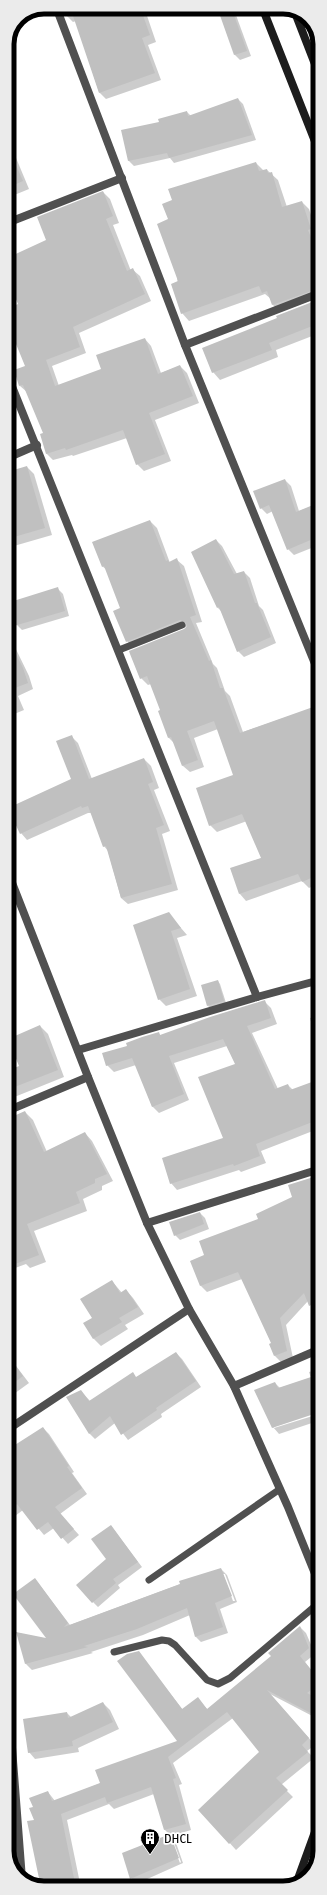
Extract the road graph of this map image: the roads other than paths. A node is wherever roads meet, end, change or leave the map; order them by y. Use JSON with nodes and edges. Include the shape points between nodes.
{"nodes":[{"id":1,"x":59,"y":14,"type":"edge"},
{"id":2,"x":265,"y":14,"type":"edge"},
{"id":3,"x":297,"y":17,"type":"edge"},
{"id":4,"x":313,"y":60,"type":"edge"},
{"id":5,"x":313,"y":136,"type":"edge"},
{"id":6,"x":122,"y":178,"type":"junction"},
{"id":7,"x":14,"y":220,"type":"edge"},
{"id":8,"x":313,"y":296,"type":"edge"},
{"id":9,"x":185,"y":344,"type":"junction"},
{"id":10,"x":14,"y":391,"type":"edge"},
{"id":11,"x":37,"y":445,"type":"junction"},
{"id":12,"x":14,"y":455,"type":"edge"},
{"id":13,"x":182,"y":625,"type":"dead end"},
{"id":14,"x":119,"y":650,"type":"junction"},
{"id":15,"x":313,"y":659,"type":"edge"},
{"id":16,"x":14,"y":894,"type":"edge"},
{"id":17,"x":313,"y":982,"type":"edge"},
{"id":18,"x":257,"y":997,"type":"junction"},
{"id":19,"x":78,"y":1050,"type":"junction"},
{"id":20,"x":88,"y":1077,"type":"junction"},
{"id":21,"x":14,"y":1108,"type":"edge"},
{"id":22,"x":313,"y":1171,"type":"edge"},
{"id":23,"x":147,"y":1223,"type":"junction"},
{"id":24,"x":189,"y":1309,"type":"junction"},
{"id":25,"x":313,"y":1352,"type":"edge"},
{"id":26,"x":234,"y":1386,"type":"junction"},
{"id":27,"x":14,"y":1425,"type":"edge"},
{"id":28,"x":280,"y":1489,"type":"junction"},
{"id":29,"x":313,"y":1569,"type":"edge"},
{"id":30,"x":150,"y":1580,"type":"dead end"},
{"id":31,"x":313,"y":1608,"type":"edge"},
{"id":32,"x":114,"y":1652,"type":"dead end"},
{"id":33,"x":14,"y":1774,"type":"edge"},
{"id":34,"x":313,"y":1837,"type":"edge"},
{"id":35,"x":21,"y":1870,"type":"edge"},
{"id":36,"x":299,"y":1877,"type":"edge"}],
"edges":[{"from":1,"to":6,"type":"street"},
{"from":2,"to":5,"type":"main road"},
{"from":3,"to":4,"type":"main road"},
{"from":6,"to":7,"type":"street"},
{"from":6,"to":9,"type":"street"},
{"from":8,"to":9,"type":"street"},
{"from":9,"to":15,"type":"street"},
{"from":10,"to":11,"type":"street"},
{"from":11,"to":12,"type":"street"},
{"from":11,"to":14,"type":"street"},
{"from":13,"to":14,"type":"lane"},
{"from":14,"to":18,"type":"street"},
{"from":16,"to":19,"type":"street"},
{"from":17,"to":18,"type":"street"},
{"from":18,"to":19,"type":"street"},
{"from":19,"to":20,"type":"street"},
{"from":20,"to":21,"type":"street"},
{"from":20,"to":23,"type":"street"},
{"from":22,"to":23,"type":"street"},
{"from":23,"to":24,"type":"street"},
{"from":24,"to":26,"type":"street"},
{"from":24,"to":27,"type":"street"},
{"from":25,"to":26,"type":"street"},
{"from":26,"to":28,"type":"street"},
{"from":28,"to":29,"type":"street"},
{"from":28,"to":30,"type":"lane"},
{"from":31,"to":32,"type":"lane","via":[[230,1678],[218,1684],[206,1680],[169,1641],[162,1640]]},
{"from":33,"to":35,"type":"street"},
{"from":34,"to":36,"type":"main road"}]}
